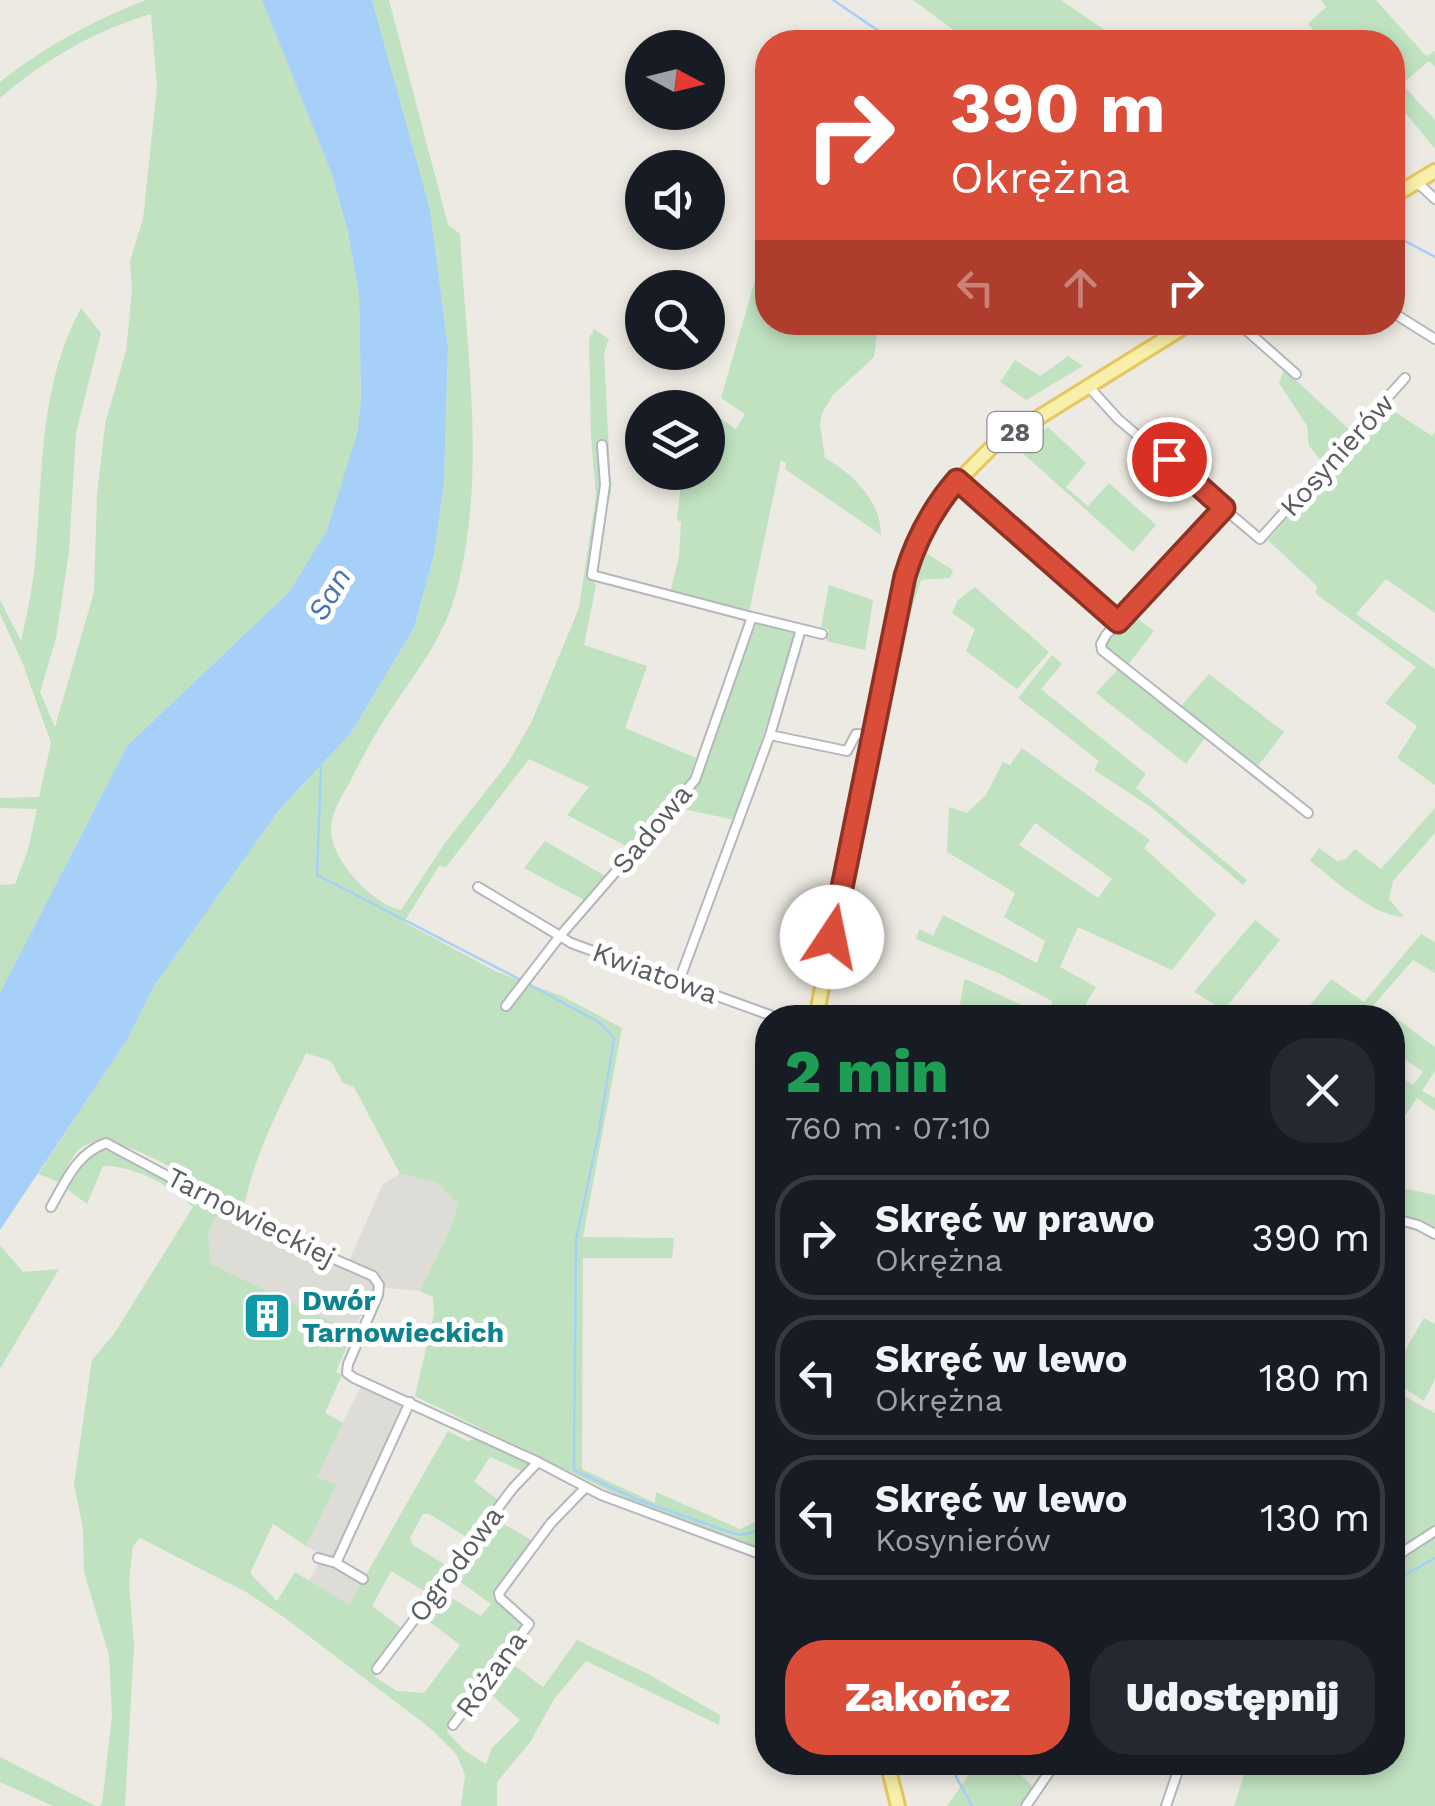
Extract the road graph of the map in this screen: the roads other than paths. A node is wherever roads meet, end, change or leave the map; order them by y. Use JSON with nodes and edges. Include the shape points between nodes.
{"nodes":[{"id":1,"x":1435,"y":170,"type":"edge"},
{"id":2,"x":1417,"y":182,"type":"junction"},
{"id":3,"x":1405,"y":189,"type":"edge"},
{"id":4,"x":1435,"y":199,"type":"edge"},
{"id":5,"x":1405,"y":320,"type":"edge"},
{"id":6,"x":1174,"y":335,"type":"edge"},
{"id":7,"x":1252,"y":335,"type":"edge"},
{"id":8,"x":1435,"y":338,"type":"edge"},
{"id":9,"x":1296,"y":374,"type":"dead end"},
{"id":10,"x":1405,"y":378,"type":"dead end"},
{"id":11,"x":1089,"y":387,"type":"junction"},
{"id":12,"x":602,"y":445,"type":"dead end"},
{"id":13,"x":957,"y":480,"type":"junction"},
{"id":14,"x":1224,"y":508,"type":"junction"},
{"id":15,"x":752,"y":617,"type":"junction"},
{"id":16,"x":1118,"y":622,"type":"junction"},
{"id":17,"x":801,"y":629,"type":"junction"},
{"id":18,"x":822,"y":634,"type":"dead end"},
{"id":19,"x":871,"y":734,"type":"junction"},
{"id":20,"x":770,"y":735,"type":"junction"},
{"id":21,"x":1308,"y":813,"type":"dead end"},
{"id":22,"x":478,"y":887,"type":"dead end"},
{"id":23,"x":560,"y":936,"type":"junction"},
{"id":24,"x":679,"y":981,"type":"junction"},
{"id":25,"x":819,"y":1005,"type":"edge"},
{"id":26,"x":506,"y":1006,"type":"dead end"},
{"id":27,"x":755,"y":1009,"type":"edge"},
{"id":28,"x":51,"y":1207,"type":"dead end"},
{"id":29,"x":1405,"y":1223,"type":"edge"},
{"id":30,"x":1435,"y":1234,"type":"edge"},
{"id":31,"x":410,"y":1402,"type":"junction"},
{"id":32,"x":538,"y":1462,"type":"junction"},
{"id":33,"x":586,"y":1487,"type":"junction"},
{"id":34,"x":1435,"y":1530,"type":"edge"},
{"id":35,"x":1405,"y":1550,"type":"edge"},
{"id":36,"x":755,"y":1552,"type":"edge"},
{"id":37,"x":318,"y":1558,"type":"dead end"},
{"id":38,"x":336,"y":1563,"type":"junction"},
{"id":39,"x":364,"y":1579,"type":"dead end"},
{"id":40,"x":377,"y":1669,"type":"dead end"},
{"id":41,"x":453,"y":1726,"type":"dead end"},
{"id":42,"x":890,"y":1775,"type":"edge"},
{"id":43,"x":1047,"y":1775,"type":"edge"},
{"id":44,"x":1177,"y":1775,"type":"edge"},
{"id":45,"x":898,"y":1806,"type":"edge"},
{"id":46,"x":1026,"y":1806,"type":"edge"},
{"id":47,"x":1166,"y":1806,"type":"edge"}],
"edges":[{"from":1,"to":2,"type":"main road"},
{"from":2,"to":3,"type":"main road"},
{"from":2,"to":4,"type":"street"},
{"from":5,"to":8,"type":"street"},
{"from":6,"to":11,"type":"main road","number":"28"},
{"from":7,"to":9,"type":"street"},
{"from":10,"to":14,"type":"street","name":"Kosynierów","via":[[1264,537]]},
{"from":11,"to":13,"type":"main road","number":"28","via":[[993,446]]},
{"from":11,"to":14,"type":"street","name":"Kosynierów"},
{"from":12,"to":15,"type":"street","via":[[605,485],[592,575]]},
{"from":13,"to":16,"type":"street"},
{"from":13,"to":19,"type":"main road","number":"28","via":[[933,511],[909,562]]},
{"from":14,"to":16,"type":"street"},
{"from":15,"to":17,"type":"street"},
{"from":15,"to":23,"type":"street","name":"Sadowa","via":[[695,780]]},
{"from":16,"to":21,"type":"street","via":[[1102,650]]},
{"from":17,"to":18,"type":"street"},
{"from":17,"to":20,"type":"street"},
{"from":19,"to":20,"type":"street","via":[[856,734],[847,751]]},
{"from":19,"to":25,"type":"main road","number":"28"},
{"from":20,"to":24,"type":"street"},
{"from":22,"to":23,"type":"street"},
{"from":23,"to":24,"type":"street","name":"Kwiatowa"},
{"from":23,"to":26,"type":"street","name":"Kwiatowa"},
{"from":24,"to":27,"type":"street","name":"Kwiatowa"},
{"from":28,"to":31,"type":"street","name":"Tarnowieckiej","via":[[74,1166],[106,1143],[268,1230],[373,1276],[378,1295],[347,1373]]},
{"from":29,"to":30,"type":"street"},
{"from":31,"to":32,"type":"street","name":"Tarnowieckiej"},
{"from":31,"to":38,"type":"street"},
{"from":32,"to":33,"type":"street","name":"Tarnowieckiej"},
{"from":32,"to":40,"type":"street","name":"Ogrodowa"},
{"from":33,"to":36,"type":"street","name":"Tarnowieckiej"},
{"from":33,"to":41,"type":"street","name":"Różana","via":[[500,1593],[529,1624]]},
{"from":34,"to":35,"type":"street"},
{"from":37,"to":38,"type":"street"},
{"from":38,"to":39,"type":"street"},
{"from":42,"to":45,"type":"main road"},
{"from":43,"to":46,"type":"street"},
{"from":44,"to":47,"type":"street"}]}
